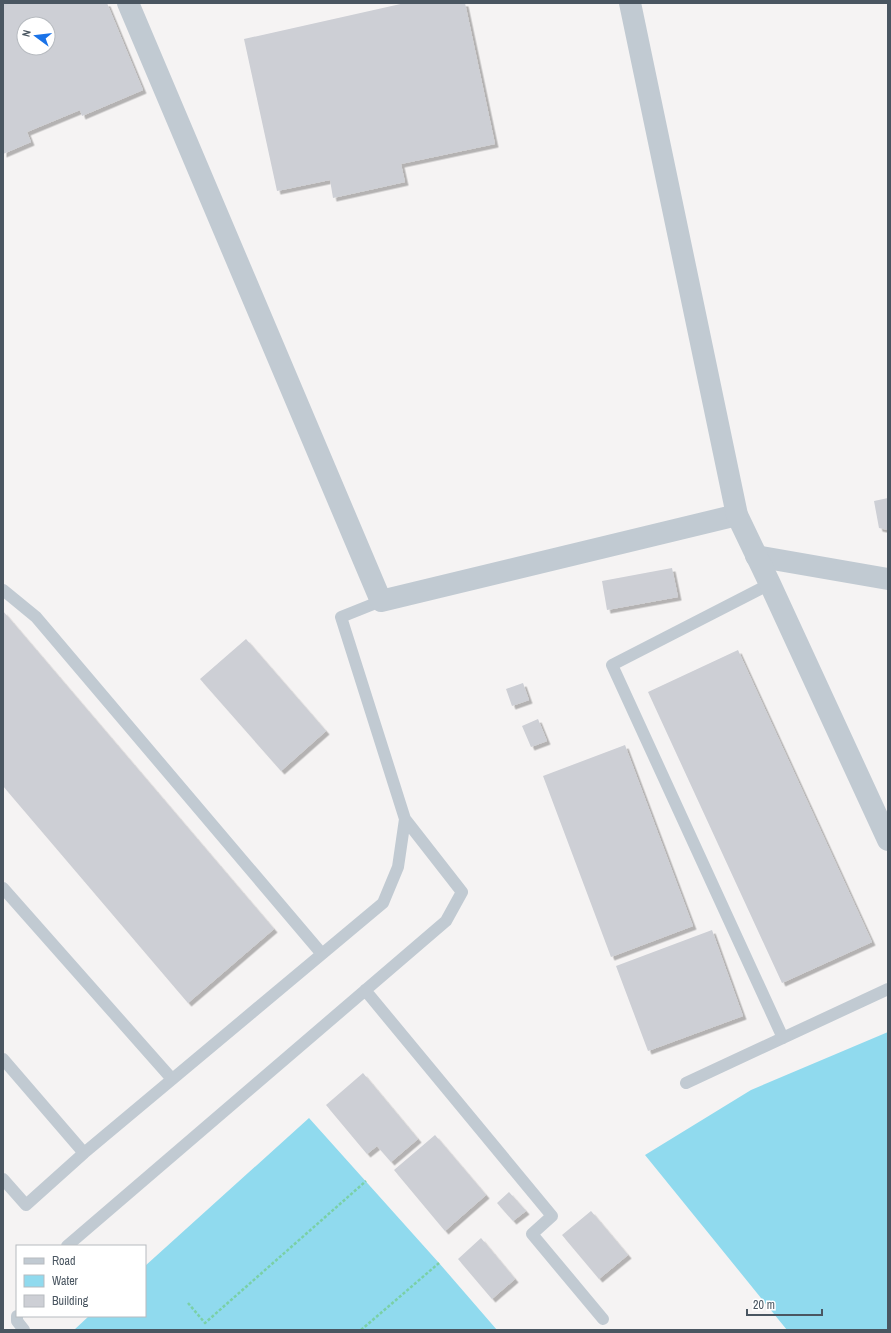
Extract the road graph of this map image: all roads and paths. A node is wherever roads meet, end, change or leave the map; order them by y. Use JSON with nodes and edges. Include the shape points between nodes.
{"nodes":[{"id":1,"x":128,"y":3,"type":"edge"},
{"id":2,"x":630,"y":3,"type":"edge"},
{"id":3,"x":736,"y":516,"type":"junction"},
{"id":4,"x":756,"y":556,"type":"junction"},
{"id":5,"x":888,"y":579,"type":"edge"},
{"id":6,"x":770,"y":584,"type":"junction"},
{"id":7,"x":3,"y":590,"type":"edge"},
{"id":8,"x":381,"y":601,"type":"junction"},
{"id":9,"x":405,"y":819,"type":"junction"},
{"id":10,"x":888,"y":840,"type":"edge"},
{"id":11,"x":3,"y":888,"type":"edge"},
{"id":12,"x":322,"y":954,"type":"junction"},
{"id":13,"x":888,"y":989,"type":"edge"},
{"id":14,"x":365,"y":990,"type":"junction"},
{"id":15,"x":783,"y":1038,"type":"junction"},
{"id":16,"x":3,"y":1059,"type":"edge"},
{"id":17,"x":172,"y":1079,"type":"junction"},
{"id":18,"x":686,"y":1084,"type":"dead end"},
{"id":19,"x":84,"y":1153,"type":"junction"},
{"id":20,"x":3,"y":1179,"type":"edge"},
{"id":21,"x":366,"y":1181,"type":"dead end"},
{"id":22,"x":68,"y":1245,"type":"edge"},
{"id":23,"x":439,"y":1263,"type":"dead end"},
{"id":24,"x":188,"y":1303,"type":"dead end"},
{"id":25,"x":17,"y":1317,"type":"edge"},
{"id":26,"x":603,"y":1318,"type":"dead end"},
{"id":27,"x":24,"y":1330,"type":"edge"},
{"id":28,"x":362,"y":1330,"type":"edge"}],
"edges":[{"from":1,"to":8,"type":"street"},
{"from":2,"to":3,"type":"street"},
{"from":3,"to":4,"type":"street"},
{"from":3,"to":8,"type":"street"},
{"from":4,"to":5,"type":"street"},
{"from":4,"to":6,"type":"street"},
{"from":6,"to":10,"type":"street"},
{"from":6,"to":15,"type":"lane","via":[[612,665]]},
{"from":7,"to":12,"type":"lane","via":[[36,617]]},
{"from":8,"to":9,"type":"lane","via":[[341,617]]},
{"from":9,"to":12,"type":"lane","via":[[398,868],[383,903]]},
{"from":9,"to":14,"type":"lane","via":[[462,892],[446,921]]},
{"from":11,"to":17,"type":"lane"},
{"from":12,"to":17,"type":"lane"},
{"from":13,"to":15,"type":"lane"},
{"from":14,"to":22,"type":"lane"},
{"from":14,"to":26,"type":"lane","via":[[552,1216],[532,1234]]},
{"from":15,"to":18,"type":"lane"},
{"from":16,"to":19,"type":"lane"},
{"from":17,"to":19,"type":"lane"},
{"from":19,"to":20,"type":"lane","via":[[26,1205]]},
{"from":21,"to":24,"type":"path","via":[[205,1323]]},
{"from":23,"to":28,"type":"path"},
{"from":25,"to":27,"type":"lane"}]}
